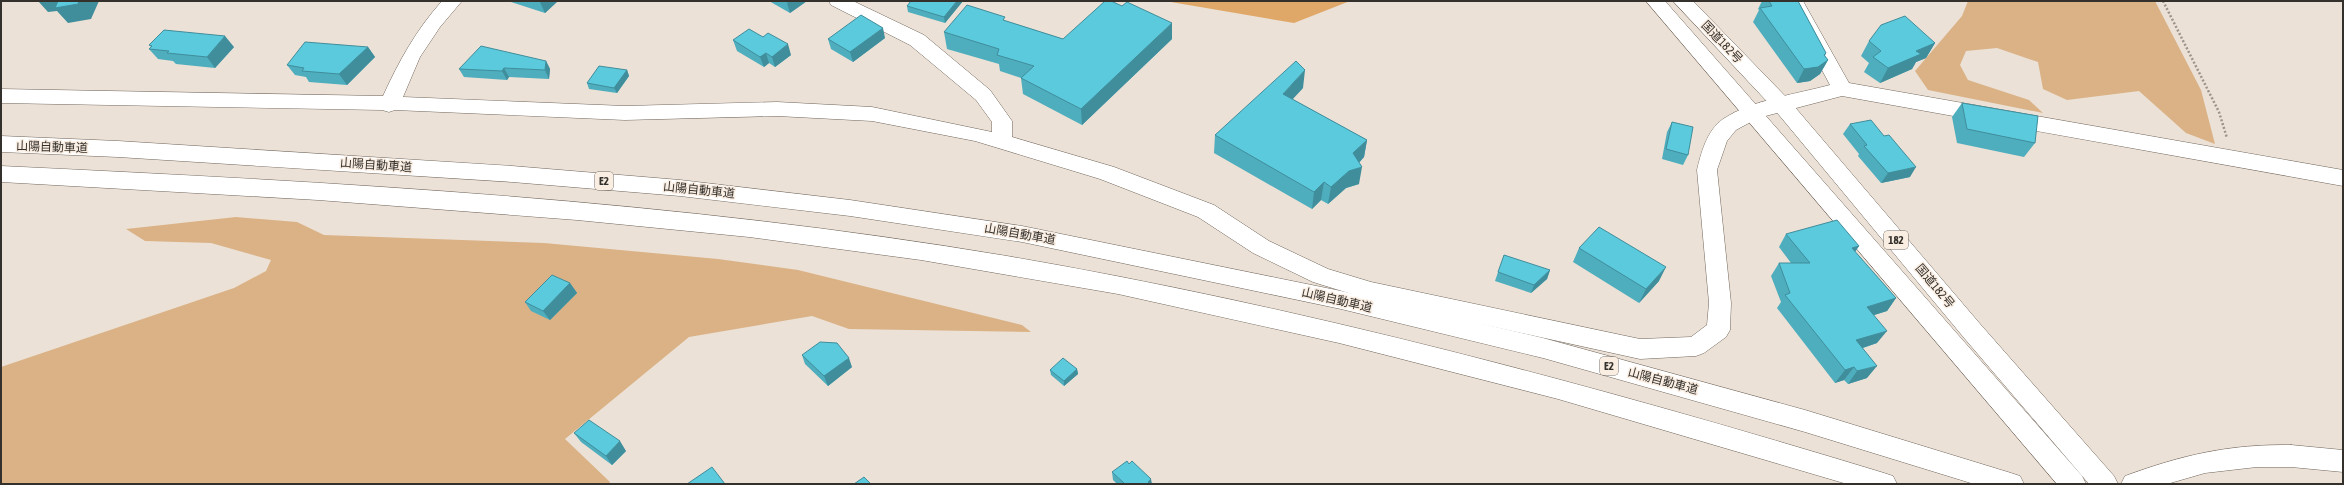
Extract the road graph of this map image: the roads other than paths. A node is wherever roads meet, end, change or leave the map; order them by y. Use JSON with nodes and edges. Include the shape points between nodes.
{"nodes":[{"id":1,"x":453,"y":1,"type":"edge"},
{"id":2,"x":838,"y":1,"type":"edge"},
{"id":3,"x":1654,"y":1,"type":"edge"},
{"id":4,"x":1682,"y":1,"type":"edge"},
{"id":5,"x":1794,"y":1,"type":"edge"},
{"id":6,"x":1842,"y":89,"type":"junction"},
{"id":7,"x":1,"y":96,"type":"edge"},
{"id":8,"x":389,"y":104,"type":"junction"},
{"id":9,"x":1781,"y":104,"type":"junction"},
{"id":10,"x":1752,"y":113,"type":"junction"},
{"id":11,"x":1002,"y":142,"type":"junction"},
{"id":12,"x":1,"y":144,"type":"edge"},
{"id":13,"x":1,"y":174,"type":"edge"},
{"id":14,"x":2343,"y":178,"type":"edge"},
{"id":15,"x":2343,"y":461,"type":"edge"},
{"id":16,"x":1884,"y":484,"type":"edge"},
{"id":17,"x":2011,"y":484,"type":"edge"},
{"id":18,"x":2073,"y":484,"type":"edge"},
{"id":19,"x":2105,"y":484,"type":"edge"},
{"id":20,"x":2134,"y":484,"type":"edge"}],
"edges":[{"from":1,"to":8,"type":"main road","via":[[411,56]]},
{"from":2,"to":11,"type":"main road","via":[[917,40],[983,95],[1002,121]]},
{"from":3,"to":10,"type":"main road","name":"国道182号","number":"182"},
{"from":4,"to":9,"type":"main road","name":"国道182号","number":"182"},
{"from":5,"to":6,"type":"main road"},
{"from":6,"to":9,"type":"main road"},
{"from":6,"to":14,"type":"main road"},
{"from":7,"to":8,"type":"main road","via":[[316,100]]},
{"from":8,"to":11,"type":"main road","via":[[625,113],[777,109],[872,114],[975,134]]},
{"from":9,"to":10,"type":"main road"},
{"from":9,"to":19,"type":"main road","name":"国道182号","number":"182"},
{"from":10,"to":11,"type":"main road","via":[[1729,125],[1718,138],[1708,170],[1720,303],[1718,330],[1696,346],[1670,349],[1640,349],[1371,291],[1321,276],[1260,247],[1206,211],[1107,173]]},
{"from":10,"to":18,"type":"main road","name":"国道182号","number":"182"},
{"from":12,"to":17,"type":"main road","name":"山陽自動車道","number":"E2","via":[[512,174],[680,188],[850,208],[1022,234],[1201,270],[1543,348],[1805,421]]},
{"from":13,"to":16,"type":"main road","via":[[494,203],[833,239],[1006,265],[1184,299],[1329,331],[1537,382]]},
{"from":15,"to":20,"type":"main road","via":[[2302,455],[2250,455],[2204,462]]}]}
